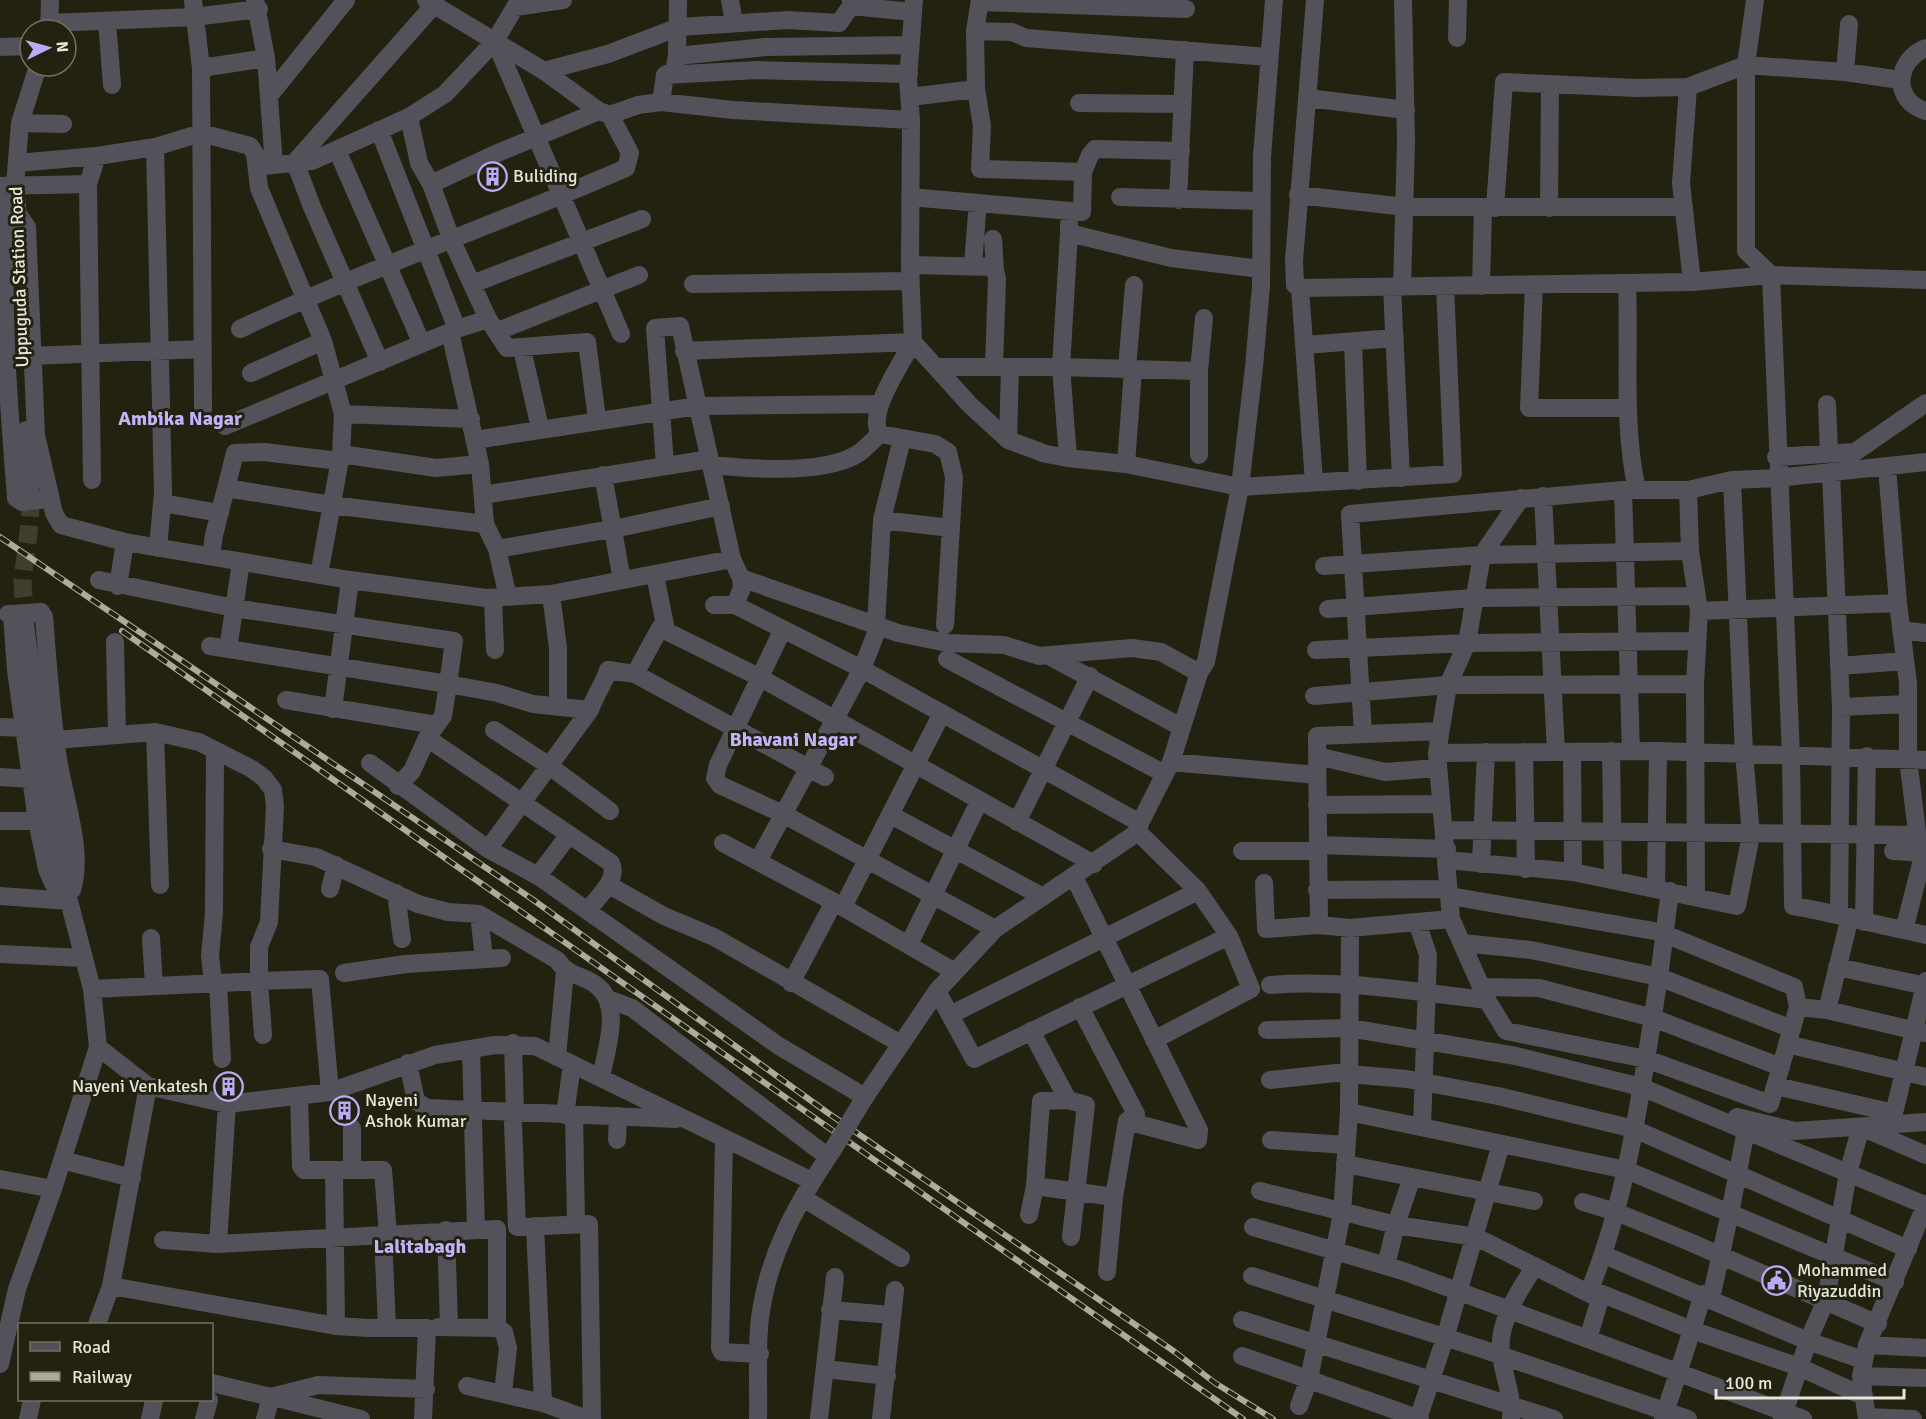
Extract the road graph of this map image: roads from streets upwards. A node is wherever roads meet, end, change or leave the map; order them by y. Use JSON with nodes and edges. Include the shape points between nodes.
{"nodes":[{"id":1,"x":50,"y":0,"type":"edge"},
{"id":2,"x":346,"y":0,"type":"edge"},
{"id":3,"x":563,"y":0,"type":"edge"},
{"id":4,"x":678,"y":0,"type":"edge"},
{"id":5,"x":730,"y":0,"type":"edge"},
{"id":6,"x":1274,"y":0,"type":"edge"},
{"id":7,"x":1315,"y":0,"type":"edge"},
{"id":8,"x":1403,"y":0,"type":"edge"},
{"id":9,"x":1458,"y":0,"type":"edge"},
{"id":10,"x":1755,"y":0,"type":"edge"},
{"id":11,"x":980,"y":1,"type":"edge"},
{"id":12,"x":430,"y":2,"type":"edge"},
{"id":13,"x":256,"y":3,"type":"edge"},
{"id":14,"x":851,"y":3,"type":"edge"},
{"id":15,"x":913,"y":6,"type":"edge"},
{"id":16,"x":193,"y":8,"type":"edge"},
{"id":17,"x":1186,"y":9,"type":"dead end"},
{"id":18,"x":49,"y":18,"type":"edge"},
{"id":19,"x":107,"y":21,"type":"junction"},
{"id":20,"x":734,"y":22,"type":"junction"},
{"id":21,"x":78,"y":24,"type":"edge"},
{"id":22,"x":1849,"y":24,"type":"dead end"},
{"id":23,"x":679,"y":27,"type":"junction"},
{"id":24,"x":975,"y":31,"type":"junction"},
{"id":25,"x":1457,"y":38,"type":"dead end"},
{"id":26,"x":495,"y":41,"type":"junction"},
{"id":27,"x":910,"y":45,"type":"junction"},
{"id":28,"x":0,"y":46,"type":"edge"},
{"id":29,"x":18,"y":46,"type":"edge"},
{"id":30,"x":1926,"y":48,"type":"edge"},
{"id":31,"x":1185,"y":50,"type":"junction"},
{"id":32,"x":677,"y":56,"type":"junction"},
{"id":33,"x":1268,"y":57,"type":"junction"},
{"id":34,"x":267,"y":58,"type":"junction"},
{"id":35,"x":1746,"y":65,"type":"junction"},
{"id":36,"x":201,"y":68,"type":"junction"},
{"id":37,"x":544,"y":71,"type":"junction"},
{"id":38,"x":1845,"y":72,"type":"junction"},
{"id":39,"x":909,"y":74,"type":"junction"},
{"id":40,"x":666,"y":75,"type":"junction"},
{"id":41,"x":34,"y":78,"type":"edge"},
{"id":42,"x":1900,"y":80,"type":"junction"},
{"id":43,"x":1551,"y":84,"type":"junction"},
{"id":44,"x":112,"y":85,"type":"dead end"},
{"id":45,"x":1688,"y":87,"type":"junction"},
{"id":46,"x":976,"y":89,"type":"junction"},
{"id":47,"x":268,"y":96,"type":"junction"},
{"id":48,"x":910,"y":97,"type":"junction"},
{"id":49,"x":1308,"y":98,"type":"junction"},
{"id":50,"x":661,"y":102,"type":"junction"},
{"id":51,"x":1079,"y":103,"type":"dead end"},
{"id":52,"x":1182,"y":104,"type":"junction"},
{"id":53,"x":1406,"y":110,"type":"junction"},
{"id":54,"x":1926,"y":111,"type":"edge"},
{"id":55,"x":604,"y":113,"type":"junction"},
{"id":56,"x":409,"y":117,"type":"junction"},
{"id":57,"x":911,"y":120,"type":"junction"},
{"id":58,"x":20,"y":123,"type":"junction"},
{"id":59,"x":63,"y":124,"type":"dead end"},
{"id":60,"x":379,"y":130,"type":"junction"},
{"id":61,"x":201,"y":133,"type":"junction"},
{"id":62,"x":535,"y":137,"type":"junction"},
{"id":63,"x":155,"y":147,"type":"junction"},
{"id":64,"x":338,"y":150,"type":"junction"},
{"id":65,"x":1181,"y":151,"type":"junction"},
{"id":66,"x":254,"y":152,"type":"junction"},
{"id":67,"x":97,"y":156,"type":"junction"},
{"id":68,"x":295,"y":162,"type":"junction"},
{"id":69,"x":17,"y":163,"type":"junction"},
{"id":70,"x":274,"y":165,"type":"junction"},
{"id":71,"x":980,"y":169,"type":"junction"},
{"id":72,"x":1083,"y":172,"type":"junction"},
{"id":73,"x":88,"y":184,"type":"junction"},
{"id":74,"x":431,"y":184,"type":"junction"},
{"id":75,"x":8,"y":186,"type":"edge"},
{"id":76,"x":1298,"y":195,"type":"junction"},
{"id":77,"x":561,"y":196,"type":"junction"},
{"id":78,"x":910,"y":197,"type":"junction"},
{"id":79,"x":1120,"y":197,"type":"dead end"},
{"id":80,"x":1178,"y":200,"type":"junction"},
{"id":81,"x":1260,"y":201,"type":"junction"},
{"id":82,"x":977,"y":207,"type":"junction"},
{"id":83,"x":1406,"y":207,"type":"junction"},
{"id":84,"x":1684,"y":207,"type":"junction"},
{"id":85,"x":1489,"y":208,"type":"junction"},
{"id":86,"x":1549,"y":208,"type":"junction"},
{"id":87,"x":1069,"y":210,"type":"junction"},
{"id":88,"x":18,"y":214,"type":"junction"},
{"id":89,"x":642,"y":219,"type":"dead end"},
{"id":90,"x":1069,"y":233,"type":"junction"},
{"id":91,"x":993,"y":239,"type":"dead end"},
{"id":92,"x":452,"y":241,"type":"junction"},
{"id":93,"x":579,"y":243,"type":"junction"},
{"id":94,"x":1,"y":247,"type":"edge"},
{"id":95,"x":428,"y":250,"type":"junction"},
{"id":96,"x":388,"y":265,"type":"junction"},
{"id":97,"x":973,"y":266,"type":"junction"},
{"id":98,"x":1261,"y":269,"type":"junction"},
{"id":99,"x":995,"y":271,"type":"junction"},
{"id":100,"x":910,"y":273,"type":"junction"},
{"id":101,"x":639,"y":275,"type":"dead end"},
{"id":102,"x":1771,"y":275,"type":"junction"},
{"id":103,"x":1926,"y":280,"type":"edge"},
{"id":104,"x":1692,"y":282,"type":"junction"},
{"id":105,"x":347,"y":283,"type":"junction"},
{"id":106,"x":472,"y":284,"type":"junction"},
{"id":107,"x":693,"y":284,"type":"dead end"},
{"id":108,"x":1627,"y":284,"type":"junction"},
{"id":109,"x":1134,"y":285,"type":"dead end"},
{"id":110,"x":1534,"y":285,"type":"junction"},
{"id":111,"x":1444,"y":286,"type":"junction"},
{"id":112,"x":1481,"y":286,"type":"junction"},
{"id":113,"x":1397,"y":287,"type":"junction"},
{"id":114,"x":1300,"y":288,"type":"junction"},
{"id":115,"x":603,"y":290,"type":"junction"},
{"id":116,"x":306,"y":297,"type":"junction"},
{"id":117,"x":1204,"y":318,"type":"dead end"},
{"id":118,"x":493,"y":325,"type":"junction"},
{"id":119,"x":240,"y":329,"type":"dead end"},
{"id":120,"x":454,"y":331,"type":"junction"},
{"id":121,"x":621,"y":334,"type":"dead end"},
{"id":122,"x":1395,"y":338,"type":"junction"},
{"id":123,"x":323,"y":341,"type":"junction"},
{"id":124,"x":1353,"y":341,"type":"junction"},
{"id":125,"x":913,"y":342,"type":"junction"},
{"id":126,"x":422,"y":344,"type":"junction"},
{"id":127,"x":1305,"y":345,"type":"junction"},
{"id":128,"x":2,"y":347,"type":"edge"},
{"id":129,"x":203,"y":349,"type":"junction"},
{"id":130,"x":522,"y":349,"type":"junction"},
{"id":131,"x":684,"y":351,"type":"junction"},
{"id":132,"x":90,"y":352,"type":"junction"},
{"id":133,"x":158,"y":352,"type":"junction"},
{"id":134,"x":31,"y":356,"type":"junction"},
{"id":135,"x":380,"y":362,"type":"junction"},
{"id":136,"x":936,"y":367,"type":"junction"},
{"id":137,"x":1002,"y":367,"type":"junction"},
{"id":138,"x":1061,"y":367,"type":"junction"},
{"id":139,"x":1130,"y":370,"type":"junction"},
{"id":140,"x":1199,"y":371,"type":"junction"},
{"id":141,"x":251,"y":373,"type":"dead end"},
{"id":142,"x":336,"y":381,"type":"junction"},
{"id":143,"x":1926,"y":403,"type":"edge"},
{"id":144,"x":880,"y":404,"type":"junction"},
{"id":145,"x":1827,"y":404,"type":"dead end"},
{"id":146,"x":698,"y":406,"type":"junction"},
{"id":147,"x":1626,"y":408,"type":"junction"},
{"id":148,"x":203,"y":409,"type":"dead end"},
{"id":149,"x":660,"y":410,"type":"junction"},
{"id":150,"x":343,"y":414,"type":"junction"},
{"id":151,"x":471,"y":419,"type":"junction"},
{"id":152,"x":597,"y":419,"type":"junction"},
{"id":153,"x":225,"y":426,"type":"dead end"},
{"id":154,"x":540,"y":428,"type":"junction"},
{"id":155,"x":880,"y":434,"type":"junction"},
{"id":156,"x":902,"y":439,"type":"junction"},
{"id":157,"x":475,"y":440,"type":"junction"},
{"id":158,"x":1008,"y":440,"type":"junction"},
{"id":159,"x":6,"y":448,"type":"edge"},
{"id":160,"x":1829,"y":453,"type":"junction"},
{"id":161,"x":1199,"y":455,"type":"dead end"},
{"id":162,"x":1776,"y":457,"type":"junction"},
{"id":163,"x":340,"y":458,"type":"junction"},
{"id":164,"x":1068,"y":459,"type":"junction"},
{"id":165,"x":711,"y":462,"type":"junction"},
{"id":166,"x":1926,"y":462,"type":"edge"},
{"id":167,"x":480,"y":464,"type":"junction"},
{"id":168,"x":1126,"y":464,"type":"junction"},
{"id":169,"x":665,"y":465,"type":"junction"},
{"id":170,"x":1887,"y":467,"type":"junction"},
{"id":171,"x":1831,"y":473,"type":"junction"},
{"id":172,"x":603,"y":475,"type":"junction"},
{"id":173,"x":1401,"y":478,"type":"junction"},
{"id":174,"x":1777,"y":478,"type":"junction"},
{"id":175,"x":92,"y":480,"type":"dead end"},
{"id":176,"x":1732,"y":480,"type":"junction"},
{"id":177,"x":1314,"y":482,"type":"junction"},
{"id":178,"x":1358,"y":482,"type":"junction"},
{"id":179,"x":226,"y":488,"type":"junction"},
{"id":180,"x":1240,"y":488,"type":"junction"},
{"id":181,"x":1630,"y":490,"type":"junction"},
{"id":182,"x":1688,"y":490,"type":"junction"},
{"id":183,"x":30,"y":491,"type":"tunnel mouth"},
{"id":184,"x":483,"y":495,"type":"junction"},
{"id":185,"x":1543,"y":496,"type":"junction"},
{"id":186,"x":1521,"y":498,"type":"junction"},
{"id":187,"x":51,"y":499,"type":"junction"},
{"id":188,"x":162,"y":503,"type":"junction"},
{"id":189,"x":332,"y":506,"type":"junction"},
{"id":190,"x":721,"y":506,"type":"junction"},
{"id":191,"x":220,"y":513,"type":"junction"},
{"id":192,"x":882,"y":520,"type":"junction"},
{"id":193,"x":485,"y":524,"type":"junction"},
{"id":194,"x":613,"y":528,"type":"junction"},
{"id":195,"x":951,"y":528,"type":"junction"},
{"id":196,"x":125,"y":542,"type":"junction"},
{"id":197,"x":158,"y":548,"type":"junction"},
{"id":198,"x":497,"y":549,"type":"junction"},
{"id":199,"x":1690,"y":551,"type":"junction"},
{"id":200,"x":1624,"y":552,"type":"junction"},
{"id":201,"x":1482,"y":555,"type":"junction"},
{"id":202,"x":1546,"y":555,"type":"junction"},
{"id":203,"x":211,"y":556,"type":"junction"},
{"id":204,"x":732,"y":559,"type":"junction"},
{"id":205,"x":241,"y":562,"type":"junction"},
{"id":206,"x":1353,"y":564,"type":"junction"},
{"id":207,"x":1324,"y":566,"type":"dead end"},
{"id":208,"x":319,"y":575,"type":"junction"},
{"id":209,"x":655,"y":575,"type":"junction"},
{"id":210,"x":741,"y":578,"type":"junction"},
{"id":211,"x":99,"y":580,"type":"dead end"},
{"id":212,"x":350,"y":580,"type":"junction"},
{"id":213,"x":622,"y":580,"type":"junction"},
{"id":214,"x":118,"y":586,"type":"junction"},
{"id":215,"x":551,"y":594,"type":"junction"},
{"id":216,"x":1625,"y":597,"type":"junction"},
{"id":217,"x":500,"y":598,"type":"junction"},
{"id":218,"x":1473,"y":598,"type":"junction"},
{"id":219,"x":1548,"y":598,"type":"junction"},
{"id":220,"x":1898,"y":603,"type":"junction"},
{"id":221,"x":1697,"y":604,"type":"junction"},
{"id":222,"x":714,"y":605,"type":"dead end"},
{"id":223,"x":735,"y":605,"type":"junction"},
{"id":224,"x":1837,"y":606,"type":"junction"},
{"id":225,"x":1356,"y":607,"type":"junction"},
{"id":226,"x":234,"y":608,"type":"junction"},
{"id":227,"x":1783,"y":608,"type":"junction"},
{"id":228,"x":1328,"y":609,"type":"dead end"},
{"id":229,"x":1737,"y":610,"type":"junction"},
{"id":230,"x":12,"y":617,"type":"edge"},
{"id":231,"x":344,"y":624,"type":"junction"},
{"id":232,"x":945,"y":625,"type":"dead end"},
{"id":233,"x":877,"y":627,"type":"junction"},
{"id":234,"x":783,"y":629,"type":"junction"},
{"id":235,"x":666,"y":630,"type":"junction"},
{"id":236,"x":1901,"y":630,"type":"junction"},
{"id":237,"x":1926,"y":633,"type":"edge"},
{"id":238,"x":1696,"y":640,"type":"junction"},
{"id":239,"x":1626,"y":641,"type":"junction"},
{"id":240,"x":115,"y":642,"type":"dead end"},
{"id":241,"x":1551,"y":642,"type":"junction"},
{"id":242,"x":1467,"y":643,"type":"junction"},
{"id":243,"x":1358,"y":648,"type":"junction"},
{"id":244,"x":495,"y":650,"type":"dead end"},
{"id":245,"x":1316,"y":650,"type":"dead end"},
{"id":246,"x":1049,"y":656,"type":"junction"},
{"id":247,"x":947,"y":659,"type":"dead end"},
{"id":248,"x":1905,"y":661,"type":"junction"},
{"id":249,"x":1839,"y":666,"type":"junction"},
{"id":250,"x":338,"y":668,"type":"junction"},
{"id":251,"x":862,"y":669,"type":"junction"},
{"id":252,"x":8,"y":670,"type":"edge"},
{"id":253,"x":1199,"y":673,"type":"junction"},
{"id":254,"x":635,"y":674,"type":"junction"},
{"id":255,"x":1090,"y":676,"type":"junction"},
{"id":256,"x":759,"y":677,"type":"junction"},
{"id":257,"x":448,"y":684,"type":"junction"},
{"id":258,"x":1553,"y":684,"type":"junction"},
{"id":259,"x":1695,"y":684,"type":"junction"},
{"id":260,"x":1448,"y":685,"type":"junction"},
{"id":261,"x":1917,"y":685,"type":"edge"},
{"id":262,"x":1628,"y":686,"type":"junction"},
{"id":263,"x":1361,"y":692,"type":"junction"},
{"id":264,"x":1314,"y":696,"type":"dead end"},
{"id":265,"x":286,"y":700,"type":"dead end"},
{"id":266,"x":1907,"y":704,"type":"junction"},
{"id":267,"x":558,"y":706,"type":"junction"},
{"id":268,"x":1841,"y":706,"type":"junction"},
{"id":269,"x":333,"y":709,"type":"junction"},
{"id":270,"x":590,"y":710,"type":"junction"},
{"id":271,"x":942,"y":713,"type":"junction"},
{"id":272,"x":834,"y":719,"type":"junction"},
{"id":273,"x":1068,"y":722,"type":"junction"},
{"id":274,"x":1181,"y":727,"type":"junction"},
{"id":275,"x":0,"y":728,"type":"edge"},
{"id":276,"x":24,"y":728,"type":"junction"},
{"id":277,"x":734,"y":728,"type":"junction"},
{"id":278,"x":494,"y":730,"type":"dead end"},
{"id":279,"x":1440,"y":731,"type":"junction"},
{"id":280,"x":155,"y":732,"type":"junction"},
{"id":281,"x":431,"y":732,"type":"junction"},
{"id":282,"x":1363,"y":734,"type":"junction"},
{"id":283,"x":117,"y":735,"type":"junction"},
{"id":284,"x":56,"y":740,"type":"junction"},
{"id":285,"x":215,"y":750,"type":"junction"},
{"id":286,"x":1611,"y":751,"type":"junction"},
{"id":287,"x":1631,"y":751,"type":"junction"},
{"id":288,"x":1486,"y":752,"type":"junction"},
{"id":289,"x":1524,"y":752,"type":"junction"},
{"id":290,"x":1564,"y":752,"type":"junction"},
{"id":291,"x":1658,"y":752,"type":"junction"},
{"id":292,"x":1696,"y":752,"type":"junction"},
{"id":293,"x":1744,"y":753,"type":"junction"},
{"id":294,"x":1791,"y":754,"type":"junction"},
{"id":295,"x":1840,"y":756,"type":"junction"},
{"id":296,"x":1867,"y":756,"type":"junction"},
{"id":297,"x":1917,"y":759,"type":"edge"},
{"id":298,"x":1437,"y":761,"type":"junction"},
{"id":299,"x":916,"y":763,"type":"junction"},
{"id":300,"x":370,"y":764,"type":"dead end"},
{"id":301,"x":548,"y":765,"type":"junction"},
{"id":302,"x":1317,"y":765,"type":"junction"},
{"id":303,"x":1168,"y":768,"type":"junction"},
{"id":304,"x":1044,"y":769,"type":"junction"},
{"id":305,"x":816,"y":773,"type":"junction"},
{"id":306,"x":0,"y":777,"type":"edge"},
{"id":307,"x":31,"y":779,"type":"junction"},
{"id":308,"x":398,"y":786,"type":"junction"},
{"id":309,"x":980,"y":800,"type":"junction"},
{"id":310,"x":520,"y":802,"type":"junction"},
{"id":311,"x":1441,"y":804,"type":"junction"},
{"id":312,"x":1317,"y":805,"type":"junction"},
{"id":313,"x":610,"y":811,"type":"dead end"},
{"id":314,"x":783,"y":814,"type":"junction"},
{"id":315,"x":891,"y":815,"type":"junction"},
{"id":316,"x":0,"y":821,"type":"edge"},
{"id":317,"x":37,"y":821,"type":"junction"},
{"id":318,"x":1017,"y":822,"type":"junction"},
{"id":319,"x":1139,"y":827,"type":"junction"},
{"id":320,"x":1444,"y":830,"type":"junction"},
{"id":321,"x":1483,"y":831,"type":"junction"},
{"id":322,"x":1526,"y":831,"type":"junction"},
{"id":323,"x":1573,"y":831,"type":"junction"},
{"id":324,"x":1612,"y":832,"type":"junction"},
{"id":325,"x":1657,"y":832,"type":"junction"},
{"id":326,"x":1696,"y":833,"type":"junction"},
{"id":327,"x":1865,"y":834,"type":"junction"},
{"id":328,"x":1751,"y":835,"type":"junction"},
{"id":329,"x":1839,"y":835,"type":"junction"},
{"id":330,"x":568,"y":836,"type":"junction"},
{"id":331,"x":1791,"y":836,"type":"junction"},
{"id":332,"x":723,"y":843,"type":"dead end"},
{"id":333,"x":1921,"y":847,"type":"edge"},
{"id":334,"x":1317,"y":848,"type":"junction"},
{"id":335,"x":271,"y":849,"type":"junction"},
{"id":336,"x":488,"y":849,"type":"junction"},
{"id":337,"x":956,"y":849,"type":"junction"},
{"id":338,"x":1242,"y":850,"type":"dead end"},
{"id":339,"x":1893,"y":851,"type":"dead end"},
{"id":340,"x":1447,"y":855,"type":"junction"},
{"id":341,"x":867,"y":860,"type":"junction"},
{"id":342,"x":758,"y":861,"type":"junction"},
{"id":343,"x":1094,"y":864,"type":"junction"},
{"id":344,"x":1481,"y":864,"type":"junction"},
{"id":345,"x":336,"y":865,"type":"junction"},
{"id":346,"x":1526,"y":869,"type":"junction"},
{"id":347,"x":1574,"y":872,"type":"junction"},
{"id":348,"x":538,"y":876,"type":"junction"},
{"id":349,"x":1074,"y":877,"type":"junction"},
{"id":350,"x":1613,"y":879,"type":"junction"},
{"id":351,"x":1264,"y":882,"type":"dead end"},
{"id":352,"x":160,"y":885,"type":"dead end"},
{"id":353,"x":609,"y":885,"type":"junction"},
{"id":354,"x":330,"y":889,"type":"dead end"},
{"id":355,"x":1663,"y":889,"type":"junction"},
{"id":356,"x":1317,"y":890,"type":"junction"},
{"id":357,"x":1198,"y":891,"type":"junction"},
{"id":358,"x":396,"y":893,"type":"junction"},
{"id":359,"x":1449,"y":893,"type":"junction"},
{"id":360,"x":933,"y":895,"type":"junction"},
{"id":361,"x":0,"y":896,"type":"edge"},
{"id":362,"x":1043,"y":897,"type":"junction"},
{"id":363,"x":1696,"y":897,"type":"junction"},
{"id":364,"x":69,"y":900,"type":"junction"},
{"id":365,"x":839,"y":905,"type":"junction"},
{"id":366,"x":588,"y":910,"type":"junction"},
{"id":367,"x":479,"y":914,"type":"junction"},
{"id":368,"x":1851,"y":917,"type":"junction"},
{"id":369,"x":1451,"y":919,"type":"junction"},
{"id":370,"x":1417,"y":922,"type":"junction"},
{"id":371,"x":1319,"y":925,"type":"junction"},
{"id":372,"x":1350,"y":928,"type":"junction"},
{"id":373,"x":995,"y":929,"type":"junction"},
{"id":374,"x":1904,"y":930,"type":"junction"},
{"id":375,"x":1665,"y":934,"type":"junction"},
{"id":376,"x":1926,"y":935,"type":"edge"},
{"id":377,"x":1229,"y":936,"type":"junction"},
{"id":378,"x":151,"y":938,"type":"dead end"},
{"id":379,"x":1104,"y":938,"type":"junction"},
{"id":380,"x":402,"y":939,"type":"dead end"},
{"id":381,"x":1463,"y":943,"type":"junction"},
{"id":382,"x":909,"y":944,"type":"junction"},
{"id":383,"x":0,"y":954,"type":"edge"},
{"id":384,"x":84,"y":958,"type":"junction"},
{"id":385,"x":1837,"y":967,"type":"junction"},
{"id":386,"x":565,"y":971,"type":"junction"},
{"id":387,"x":955,"y":972,"type":"junction"},
{"id":388,"x":344,"y":973,"type":"dead end"},
{"id":389,"x":1659,"y":977,"type":"junction"},
{"id":390,"x":259,"y":981,"type":"junction"},
{"id":391,"x":215,"y":982,"type":"junction"},
{"id":392,"x":791,"y":983,"type":"junction"},
{"id":393,"x":1127,"y":984,"type":"junction"},
{"id":394,"x":1926,"y":984,"type":"edge"},
{"id":395,"x":154,"y":985,"type":"junction"},
{"id":396,"x":1270,"y":985,"type":"dead end"},
{"id":397,"x":1349,"y":985,"type":"junction"},
{"id":398,"x":92,"y":990,"type":"junction"},
{"id":399,"x":937,"y":991,"type":"junction"},
{"id":400,"x":1484,"y":993,"type":"junction"},
{"id":401,"x":1428,"y":994,"type":"junction"},
{"id":402,"x":608,"y":999,"type":"junction"},
{"id":403,"x":1080,"y":1006,"type":"junction"},
{"id":404,"x":1798,"y":1007,"type":"junction"},
{"id":405,"x":1827,"y":1010,"type":"junction"},
{"id":406,"x":952,"y":1014,"type":"junction"},
{"id":407,"x":1653,"y":1018,"type":"junction"},
{"id":408,"x":1349,"y":1028,"type":"junction"},
{"id":409,"x":1267,"y":1030,"type":"dead end"},
{"id":410,"x":1031,"y":1031,"type":"junction"},
{"id":411,"x":1506,"y":1031,"type":"junction"},
{"id":412,"x":1920,"y":1032,"type":"edge"},
{"id":413,"x":263,"y":1035,"type":"dead end"},
{"id":414,"x":1790,"y":1037,"type":"junction"},
{"id":415,"x":1154,"y":1040,"type":"junction"},
{"id":416,"x":1425,"y":1040,"type":"junction"},
{"id":417,"x":513,"y":1043,"type":"junction"},
{"id":418,"x":901,"y":1044,"type":"junction"},
{"id":419,"x":98,"y":1047,"type":"junction"},
{"id":420,"x":471,"y":1049,"type":"junction"},
{"id":421,"x":1516,"y":1056,"type":"junction"},
{"id":422,"x":222,"y":1059,"type":"dead end"},
{"id":423,"x":1646,"y":1059,"type":"junction"},
{"id":424,"x":565,"y":1060,"type":"junction"},
{"id":425,"x":408,"y":1063,"type":"junction"},
{"id":426,"x":1781,"y":1067,"type":"junction"},
{"id":427,"x":1904,"y":1072,"type":"junction"},
{"id":428,"x":1349,"y":1075,"type":"junction"},
{"id":429,"x":1926,"y":1077,"type":"edge"},
{"id":430,"x":601,"y":1078,"type":"junction"},
{"id":431,"x":1270,"y":1080,"type":"dead end"},
{"id":432,"x":1424,"y":1082,"type":"junction"},
{"id":433,"x":147,"y":1086,"type":"junction"},
{"id":434,"x":1776,"y":1086,"type":"junction"},
{"id":435,"x":1641,"y":1087,"type":"junction"},
{"id":436,"x":330,"y":1092,"type":"junction"},
{"id":437,"x":299,"y":1096,"type":"junction"},
{"id":438,"x":865,"y":1097,"type":"junction"},
{"id":439,"x":1068,"y":1100,"type":"junction"},
{"id":440,"x":227,"y":1104,"type":"junction"},
{"id":441,"x":472,"y":1111,"type":"junction"},
{"id":442,"x":1348,"y":1112,"type":"junction"},
{"id":443,"x":570,"y":1115,"type":"junction"},
{"id":444,"x":618,"y":1116,"type":"junction"},
{"id":445,"x":514,"y":1117,"type":"junction"},
{"id":446,"x":684,"y":1119,"type":"junction"},
{"id":447,"x":1126,"y":1121,"type":"junction"},
{"id":448,"x":1926,"y":1122,"type":"edge"},
{"id":449,"x":1741,"y":1124,"type":"junction"},
{"id":450,"x":1422,"y":1127,"type":"junction"},
{"id":451,"x":1861,"y":1127,"type":"junction"},
{"id":452,"x":352,"y":1128,"type":"dead end"},
{"id":453,"x":1634,"y":1129,"type":"junction"},
{"id":454,"x":724,"y":1139,"type":"junction"},
{"id":455,"x":617,"y":1140,"type":"dead end"},
{"id":456,"x":1271,"y":1140,"type":"dead end"},
{"id":457,"x":1501,"y":1144,"type":"junction"},
{"id":458,"x":1347,"y":1145,"type":"junction"},
{"id":459,"x":830,"y":1154,"type":"junction"},
{"id":460,"x":1926,"y":1155,"type":"edge"},
{"id":461,"x":62,"y":1160,"type":"junction"},
{"id":462,"x":1346,"y":1164,"type":"junction"},
{"id":463,"x":343,"y":1169,"type":"junction"},
{"id":464,"x":1626,"y":1170,"type":"junction"},
{"id":465,"x":1848,"y":1173,"type":"junction"},
{"id":466,"x":1738,"y":1174,"type":"junction"},
{"id":467,"x":1412,"y":1177,"type":"junction"},
{"id":468,"x":132,"y":1178,"type":"junction"},
{"id":469,"x":0,"y":1179,"type":"edge"},
{"id":470,"x":812,"y":1181,"type":"junction"},
{"id":471,"x":1035,"y":1186,"type":"junction"},
{"id":472,"x":53,"y":1189,"type":"junction"},
{"id":473,"x":1260,"y":1191,"type":"dead end"},
{"id":474,"x":1076,"y":1192,"type":"junction"},
{"id":475,"x":1488,"y":1192,"type":"junction"},
{"id":476,"x":1114,"y":1197,"type":"junction"},
{"id":477,"x":803,"y":1198,"type":"junction"},
{"id":478,"x":1534,"y":1201,"type":"dead end"},
{"id":479,"x":1582,"y":1202,"type":"dead end"},
{"id":480,"x":1926,"y":1204,"type":"edge"},
{"id":481,"x":1616,"y":1212,"type":"junction"},
{"id":482,"x":1342,"y":1213,"type":"junction"},
{"id":483,"x":1730,"y":1213,"type":"junction"},
{"id":484,"x":1029,"y":1215,"type":"dead end"},
{"id":485,"x":1841,"y":1220,"type":"junction"},
{"id":486,"x":588,"y":1224,"type":"junction"},
{"id":487,"x":1396,"y":1225,"type":"junction"},
{"id":488,"x":526,"y":1226,"type":"junction"},
{"id":489,"x":1253,"y":1227,"type":"dead end"},
{"id":490,"x":476,"y":1229,"type":"junction"},
{"id":491,"x":497,"y":1229,"type":"junction"},
{"id":492,"x":446,"y":1230,"type":"junction"},
{"id":493,"x":386,"y":1235,"type":"junction"},
{"id":494,"x":1071,"y":1237,"type":"dead end"},
{"id":495,"x":1476,"y":1237,"type":"junction"},
{"id":496,"x":334,"y":1239,"type":"junction"},
{"id":497,"x":163,"y":1240,"type":"dead end"},
{"id":498,"x":218,"y":1244,"type":"junction"},
{"id":499,"x":1908,"y":1250,"type":"junction"},
{"id":500,"x":1335,"y":1251,"type":"junction"},
{"id":501,"x":1604,"y":1255,"type":"junction"},
{"id":502,"x":1832,"y":1255,"type":"junction"},
{"id":503,"x":1721,"y":1256,"type":"junction"},
{"id":504,"x":901,"y":1258,"type":"dead end"},
{"id":505,"x":1386,"y":1265,"type":"junction"},
{"id":506,"x":1535,"y":1266,"type":"junction"},
{"id":507,"x":1107,"y":1272,"type":"dead end"},
{"id":508,"x":1252,"y":1276,"type":"dead end"},
{"id":509,"x":835,"y":1277,"type":"dead end"},
{"id":510,"x":1895,"y":1281,"type":"junction"},
{"id":511,"x":111,"y":1286,"type":"junction"},
{"id":512,"x":8,"y":1287,"type":"edge"},
{"id":513,"x":895,"y":1290,"type":"dead end"},
{"id":514,"x":1458,"y":1291,"type":"junction"},
{"id":515,"x":1595,"y":1294,"type":"junction"},
{"id":516,"x":1707,"y":1296,"type":"junction"},
{"id":517,"x":1325,"y":1299,"type":"junction"},
{"id":518,"x":1826,"y":1300,"type":"junction"},
{"id":519,"x":830,"y":1310,"type":"junction"},
{"id":520,"x":1511,"y":1310,"type":"junction"},
{"id":521,"x":892,"y":1315,"type":"junction"},
{"id":522,"x":1242,"y":1320,"type":"dead end"},
{"id":523,"x":97,"y":1323,"type":"edge"},
{"id":524,"x":1878,"y":1324,"type":"junction"},
{"id":525,"x":336,"y":1326,"type":"junction"},
{"id":526,"x":449,"y":1326,"type":"junction"},
{"id":527,"x":387,"y":1328,"type":"junction"},
{"id":528,"x":427,"y":1328,"type":"junction"},
{"id":529,"x":497,"y":1328,"type":"junction"},
{"id":530,"x":1692,"y":1330,"type":"junction"},
{"id":531,"x":14,"y":1334,"type":"edge"},
{"id":532,"x":1445,"y":1338,"type":"junction"},
{"id":533,"x":1588,"y":1339,"type":"junction"},
{"id":534,"x":1808,"y":1341,"type":"junction"},
{"id":535,"x":1316,"y":1343,"type":"junction"},
{"id":536,"x":1926,"y":1348,"type":"edge"},
{"id":537,"x":760,"y":1354,"type":"junction"},
{"id":538,"x":1242,"y":1356,"type":"dead end"},
{"id":539,"x":1501,"y":1356,"type":"junction"},
{"id":540,"x":1864,"y":1360,"type":"junction"},
{"id":541,"x":0,"y":1364,"type":"edge"},
{"id":542,"x":1799,"y":1366,"type":"junction"},
{"id":543,"x":825,"y":1369,"type":"junction"},
{"id":544,"x":1678,"y":1371,"type":"junction"},
{"id":545,"x":887,"y":1376,"type":"junction"},
{"id":546,"x":1926,"y":1378,"type":"edge"},
{"id":547,"x":1309,"y":1379,"type":"junction"},
{"id":548,"x":1432,"y":1379,"type":"junction"},
{"id":549,"x":466,"y":1386,"type":"dead end"},
{"id":550,"x":213,"y":1389,"type":"edge"},
{"id":551,"x":426,"y":1389,"type":"junction"},
{"id":552,"x":503,"y":1393,"type":"junction"},
{"id":553,"x":1863,"y":1396,"type":"junction"},
{"id":554,"x":271,"y":1397,"type":"junction"},
{"id":555,"x":33,"y":1401,"type":"edge"},
{"id":556,"x":154,"y":1401,"type":"edge"},
{"id":557,"x":208,"y":1401,"type":"edge"},
{"id":558,"x":543,"y":1403,"type":"junction"},
{"id":559,"x":1299,"y":1406,"type":"dead end"},
{"id":560,"x":1511,"y":1412,"type":"edge"},
{"id":561,"x":1664,"y":1415,"type":"edge"},
{"id":562,"x":1783,"y":1416,"type":"edge"},
{"id":563,"x":1867,"y":1418,"type":"edge"},
{"id":564,"x":28,"y":1419,"type":"edge"},
{"id":565,"x":150,"y":1419,"type":"edge"},
{"id":566,"x":204,"y":1419,"type":"edge"},
{"id":567,"x":265,"y":1419,"type":"edge"},
{"id":568,"x":361,"y":1419,"type":"edge"},
{"id":569,"x":423,"y":1419,"type":"edge"},
{"id":570,"x":587,"y":1419,"type":"edge"},
{"id":571,"x":592,"y":1419,"type":"edge"},
{"id":572,"x":758,"y":1419,"type":"edge"},
{"id":573,"x":819,"y":1419,"type":"edge"},
{"id":574,"x":881,"y":1419,"type":"edge"},
{"id":575,"x":1419,"y":1419,"type":"edge"},
{"id":576,"x":1554,"y":1419,"type":"edge"},
{"id":577,"x":1688,"y":1419,"type":"edge"},
{"id":578,"x":1803,"y":1419,"type":"edge"},
{"id":579,"x":1913,"y":1419,"type":"edge"}],
"edges":[{"from":1,"to":18,"type":"street"},
{"from":2,"to":47,"type":"street"},
{"from":3,"to":26,"type":"street","via":[[515,7]]},
{"from":4,"to":23,"type":"street"},
{"from":5,"to":20,"type":"street"},
{"from":6,"to":33,"type":"street"},
{"from":7,"to":49,"type":"street"},
{"from":8,"to":53,"type":"street"},
{"from":9,"to":25,"type":"street"},
{"from":10,"to":35,"type":"street"},
{"from":11,"to":17,"type":"street"},
{"from":11,"to":24,"type":"street"},
{"from":12,"to":26,"type":"street"},
{"from":12,"to":68,"type":"street"},
{"from":13,"to":16,"type":"street"},
{"from":13,"to":34,"type":"street"},
{"from":14,"to":15,"type":"street"},
{"from":14,"to":20,"type":"street","via":[[840,24],[788,20]]},
{"from":15,"to":27,"type":"street"},
{"from":16,"to":19,"type":"street"},
{"from":16,"to":36,"type":"street"},
{"from":19,"to":21,"type":"street"},
{"from":19,"to":44,"type":"street"},
{"from":20,"to":23,"type":"street"},
{"from":22,"to":38,"type":"street"},
{"from":23,"to":32,"type":"street"},
{"from":23,"to":37,"type":"street","via":[[608,54]]},
{"from":24,"to":31,"type":"street"},
{"from":24,"to":46,"type":"street"},
{"from":26,"to":37,"type":"street"},
{"from":26,"to":56,"type":"street","via":[[445,94]]},
{"from":26,"to":62,"type":"street"},
{"from":27,"to":32,"type":"street","via":[[765,47]]},
{"from":27,"to":39,"type":"street"},
{"from":28,"to":29,"type":"street"},
{"from":30,"to":42,"type":"street","via":[[1907,60]]},
{"from":31,"to":33,"type":"street"},
{"from":31,"to":52,"type":"street"},
{"from":32,"to":40,"type":"street","via":[[674,71]]},
{"from":33,"to":81,"type":"street"},
{"from":34,"to":36,"type":"street"},
{"from":34,"to":47,"type":"street"},
{"from":35,"to":38,"type":"street"},
{"from":35,"to":45,"type":"street"},
{"from":35,"to":102,"type":"street","via":[[1746,251]]},
{"from":36,"to":61,"type":"street"},
{"from":37,"to":55,"type":"street"},
{"from":38,"to":42,"type":"street"},
{"from":39,"to":40,"type":"street","via":[[757,70]]},
{"from":39,"to":48,"type":"street"},
{"from":40,"to":50,"type":"street"},
{"from":41,"to":58,"type":"street","name":"Uppuguda Station Road"},
{"from":42,"to":54,"type":"street","via":[[1907,99]]},
{"from":43,"to":45,"type":"street"},
{"from":43,"to":85,"type":"street","via":[[1504,82]]},
{"from":43,"to":86,"type":"street"},
{"from":45,"to":84,"type":"street","via":[[1681,183]]},
{"from":46,"to":48,"type":"street"},
{"from":46,"to":71,"type":"street","via":[[982,126]]},
{"from":47,"to":70,"type":"street"},
{"from":48,"to":57,"type":"street"},
{"from":49,"to":53,"type":"street"},
{"from":49,"to":76,"type":"street"},
{"from":50,"to":55,"type":"street"},
{"from":50,"to":57,"type":"street"},
{"from":51,"to":52,"type":"street"},
{"from":52,"to":65,"type":"street"},
{"from":53,"to":83,"type":"street"},
{"from":55,"to":62,"type":"street"},
{"from":55,"to":77,"type":"street","via":[[622,135],[630,153],[626,168]]},
{"from":56,"to":60,"type":"street"},
{"from":56,"to":74,"type":"street","via":[[419,163]]},
{"from":57,"to":78,"type":"street"},
{"from":58,"to":59,"type":"street"},
{"from":58,"to":69,"type":"street","name":"Uppuguda Station Road"},
{"from":60,"to":64,"type":"street"},
{"from":60,"to":95,"type":"street"},
{"from":61,"to":63,"type":"street"},
{"from":61,"to":66,"type":"street","via":[[250,146]]},
{"from":61,"to":129,"type":"street"},
{"from":62,"to":74,"type":"street"},
{"from":62,"to":77,"type":"street"},
{"from":63,"to":67,"type":"street"},
{"from":63,"to":133,"type":"street"},
{"from":64,"to":68,"type":"street","via":[[312,161]]},
{"from":64,"to":96,"type":"street"},
{"from":65,"to":72,"type":"street","via":[[1095,149]]},
{"from":65,"to":80,"type":"street"},
{"from":66,"to":70,"type":"street","via":[[263,166]]},
{"from":66,"to":116,"type":"street","via":[[259,188]]},
{"from":67,"to":69,"type":"street"},
{"from":67,"to":73,"type":"street"},
{"from":68,"to":70,"type":"street"},
{"from":68,"to":105,"type":"street"},
{"from":69,"to":75,"type":"street","name":"Uppuguda Station Road"},
{"from":71,"to":72,"type":"street"},
{"from":71,"to":82,"type":"street"},
{"from":72,"to":87,"type":"street","via":[[1082,212]]},
{"from":73,"to":75,"type":"street"},
{"from":73,"to":132,"type":"street"},
{"from":74,"to":92,"type":"street"},
{"from":75,"to":88,"type":"street","name":"Uppuguda Station Road"},
{"from":75,"to":94,"type":"street"},
{"from":76,"to":83,"type":"street"},
{"from":76,"to":114,"type":"street","via":[[1294,261],[1295,285]]},
{"from":77,"to":92,"type":"street"},
{"from":77,"to":93,"type":"street"},
{"from":78,"to":82,"type":"street"},
{"from":78,"to":100,"type":"street"},
{"from":79,"to":80,"type":"street"},
{"from":80,"to":81,"type":"street"},
{"from":81,"to":98,"type":"street"},
{"from":82,"to":87,"type":"street"},
{"from":82,"to":97,"type":"street"},
{"from":83,"to":85,"type":"street"},
{"from":83,"to":113,"type":"street"},
{"from":84,"to":86,"type":"street"},
{"from":84,"to":104,"type":"street"},
{"from":85,"to":86,"type":"street"},
{"from":85,"to":112,"type":"street"},
{"from":87,"to":90,"type":"street"},
{"from":88,"to":134,"type":"street","via":[[27,227]]},
{"from":88,"to":183,"type":"street","name":"Uppuguda Station Road","via":[[21,357]]},
{"from":89,"to":93,"type":"street"},
{"from":90,"to":98,"type":"street","via":[[1171,258]]},
{"from":90,"to":138,"type":"street"},
{"from":91,"to":99,"type":"street"},
{"from":92,"to":95,"type":"street"},
{"from":92,"to":106,"type":"street"},
{"from":93,"to":106,"type":"street"},
{"from":93,"to":115,"type":"street"},
{"from":94,"to":128,"type":"street"},
{"from":95,"to":96,"type":"street"},
{"from":95,"to":120,"type":"street"},
{"from":96,"to":105,"type":"street"},
{"from":96,"to":126,"type":"street"},
{"from":97,"to":99,"type":"street","via":[[994,267]]},
{"from":97,"to":100,"type":"street"},
{"from":98,"to":180,"type":"street"},
{"from":99,"to":137,"type":"street"},
{"from":100,"to":107,"type":"street"},
{"from":100,"to":125,"type":"street"},
{"from":101,"to":115,"type":"street"},
{"from":102,"to":103,"type":"street"},
{"from":102,"to":104,"type":"street"},
{"from":102,"to":162,"type":"street"},
{"from":104,"to":108,"type":"street"},
{"from":105,"to":116,"type":"street"},
{"from":105,"to":135,"type":"street"},
{"from":106,"to":118,"type":"street"},
{"from":108,"to":110,"type":"street"},
{"from":108,"to":147,"type":"street"},
{"from":109,"to":139,"type":"street"},
{"from":110,"to":112,"type":"street"},
{"from":110,"to":147,"type":"street","via":[[1529,408]]},
{"from":111,"to":112,"type":"street"},
{"from":111,"to":113,"type":"street"},
{"from":111,"to":173,"type":"street","via":[[1453,474]]},
{"from":113,"to":114,"type":"street"},
{"from":113,"to":122,"type":"street"},
{"from":114,"to":127,"type":"street"},
{"from":115,"to":118,"type":"street"},
{"from":115,"to":121,"type":"street"},
{"from":116,"to":119,"type":"street"},
{"from":116,"to":123,"type":"street"},
{"from":117,"to":140,"type":"street"},
{"from":118,"to":120,"type":"street"},
{"from":118,"to":130,"type":"street","via":[[507,348]]},
{"from":120,"to":126,"type":"street"},
{"from":120,"to":151,"type":"street"},
{"from":122,"to":124,"type":"street"},
{"from":122,"to":173,"type":"street"},
{"from":123,"to":141,"type":"street"},
{"from":123,"to":142,"type":"street"},
{"from":124,"to":127,"type":"street"},
{"from":124,"to":178,"type":"street"},
{"from":125,"to":131,"type":"street"},
{"from":125,"to":136,"type":"street"},
{"from":125,"to":144,"type":"street"},
{"from":126,"to":135,"type":"street"},
{"from":127,"to":177,"type":"street"},
{"from":128,"to":159,"type":"street"},
{"from":129,"to":133,"type":"street"},
{"from":129,"to":148,"type":"street"},
{"from":130,"to":152,"type":"street","via":[[587,342]]},
{"from":130,"to":154,"type":"street"},
{"from":131,"to":146,"type":"street"},
{"from":131,"to":149,"type":"street","via":[[680,326],[655,328]]},
{"from":132,"to":133,"type":"street"},
{"from":132,"to":134,"type":"street"},
{"from":132,"to":175,"type":"street"},
{"from":133,"to":188,"type":"street"},
{"from":134,"to":187,"type":"street","via":[[36,435]]},
{"from":135,"to":142,"type":"street"},
{"from":136,"to":137,"type":"street"},
{"from":136,"to":158,"type":"street"},
{"from":137,"to":138,"type":"street"},
{"from":137,"to":158,"type":"street"},
{"from":138,"to":139,"type":"street"},
{"from":138,"to":164,"type":"street"},
{"from":139,"to":140,"type":"street"},
{"from":139,"to":168,"type":"street"},
{"from":140,"to":161,"type":"street"},
{"from":142,"to":150,"type":"street"},
{"from":142,"to":153,"type":"street"},
{"from":143,"to":160,"type":"street","via":[[1855,452]]},
{"from":144,"to":146,"type":"street"},
{"from":144,"to":155,"type":"street","via":[[876,424]]},
{"from":145,"to":160,"type":"street"},
{"from":146,"to":149,"type":"street"},
{"from":146,"to":165,"type":"street"},
{"from":147,"to":181,"type":"street"},
{"from":149,"to":152,"type":"street"},
{"from":149,"to":169,"type":"street"},
{"from":150,"to":151,"type":"street"},
{"from":150,"to":163,"type":"street"},
{"from":151,"to":157,"type":"street"},
{"from":152,"to":154,"type":"street"},
{"from":154,"to":157,"type":"street"},
{"from":155,"to":156,"type":"street"},
{"from":155,"to":165,"type":"street","via":[[857,454],[829,464],[761,470]]},
{"from":156,"to":192,"type":"street"},
{"from":156,"to":195,"type":"street","via":[[935,444],[948,452],[954,477]]},
{"from":157,"to":167,"type":"street"},
{"from":158,"to":164,"type":"street"},
{"from":159,"to":187,"type":"street","via":[[16,498],[29,502]]},
{"from":160,"to":162,"type":"street"},
{"from":162,"to":174,"type":"street"},
{"from":163,"to":167,"type":"street","via":[[436,468]]},
{"from":163,"to":179,"type":"street","via":[[235,453]]},
{"from":163,"to":189,"type":"street"},
{"from":164,"to":168,"type":"street"},
{"from":165,"to":169,"type":"street"},
{"from":165,"to":190,"type":"street"},
{"from":166,"to":170,"type":"street"},
{"from":167,"to":184,"type":"street"},
{"from":168,"to":180,"type":"street"},
{"from":169,"to":172,"type":"street"},
{"from":170,"to":171,"type":"street"},
{"from":170,"to":220,"type":"street"},
{"from":171,"to":174,"type":"street"},
{"from":171,"to":224,"type":"street"},
{"from":172,"to":184,"type":"street"},
{"from":172,"to":194,"type":"street"},
{"from":173,"to":178,"type":"street"},
{"from":174,"to":176,"type":"street"},
{"from":174,"to":227,"type":"street"},
{"from":176,"to":182,"type":"street"},
{"from":176,"to":229,"type":"street"},
{"from":177,"to":178,"type":"street"},
{"from":177,"to":180,"type":"street"},
{"from":179,"to":189,"type":"street"},
{"from":179,"to":191,"type":"street"},
{"from":180,"to":253,"type":"street","via":[[1206,662]]},
{"from":181,"to":182,"type":"street"},
{"from":181,"to":185,"type":"street"},
{"from":181,"to":200,"type":"street"},
{"from":182,"to":199,"type":"street"},
{"from":184,"to":193,"type":"street"},
{"from":185,"to":186,"type":"street"},
{"from":185,"to":202,"type":"street"},
{"from":186,"to":201,"type":"street"},
{"from":186,"to":206,"type":"street","via":[[1350,514]]},
{"from":187,"to":196,"type":"street","via":[[61,525]]},
{"from":188,"to":191,"type":"street"},
{"from":188,"to":197,"type":"street"},
{"from":189,"to":193,"type":"street"},
{"from":189,"to":208,"type":"street"},
{"from":190,"to":194,"type":"street"},
{"from":190,"to":204,"type":"street"},
{"from":191,"to":203,"type":"street"},
{"from":192,"to":195,"type":"street"},
{"from":192,"to":233,"type":"street"},
{"from":193,"to":198,"type":"street"},
{"from":194,"to":198,"type":"street"},
{"from":194,"to":213,"type":"street"},
{"from":195,"to":232,"type":"street"},
{"from":196,"to":197,"type":"street"},
{"from":196,"to":214,"type":"street"},
{"from":197,"to":203,"type":"street"},
{"from":198,"to":217,"type":"street"},
{"from":199,"to":200,"type":"street"},
{"from":199,"to":221,"type":"street"},
{"from":200,"to":202,"type":"street"},
{"from":200,"to":216,"type":"street"},
{"from":201,"to":202,"type":"street"},
{"from":201,"to":206,"type":"street"},
{"from":201,"to":218,"type":"street"},
{"from":202,"to":219,"type":"street"},
{"from":203,"to":205,"type":"street"},
{"from":204,"to":209,"type":"street"},
{"from":204,"to":210,"type":"street"},
{"from":205,"to":208,"type":"street"},
{"from":205,"to":226,"type":"street"},
{"from":206,"to":207,"type":"street"},
{"from":206,"to":225,"type":"street"},
{"from":208,"to":212,"type":"street"},
{"from":209,"to":213,"type":"street"},
{"from":209,"to":235,"type":"street"},
{"from":210,"to":223,"type":"street","via":[[742,588]]},
{"from":210,"to":233,"type":"street"},
{"from":211,"to":214,"type":"street"},
{"from":212,"to":217,"type":"street"},
{"from":212,"to":231,"type":"street"},
{"from":213,"to":215,"type":"street"},
{"from":214,"to":226,"type":"street"},
{"from":215,"to":217,"type":"street"},
{"from":215,"to":267,"type":"street","via":[[558,648]]},
{"from":216,"to":219,"type":"street"},
{"from":216,"to":221,"type":"street"},
{"from":216,"to":239,"type":"street"},
{"from":217,"to":244,"type":"street"},
{"from":218,"to":219,"type":"street"},
{"from":218,"to":225,"type":"street"},
{"from":218,"to":242,"type":"street"},
{"from":219,"to":241,"type":"street"},
{"from":220,"to":224,"type":"street"},
{"from":220,"to":236,"type":"street"},
{"from":221,"to":229,"type":"street"},
{"from":221,"to":238,"type":"street"},
{"from":222,"to":223,"type":"street"},
{"from":223,"to":234,"type":"street"},
{"from":224,"to":227,"type":"street"},
{"from":224,"to":249,"type":"street"},
{"from":225,"to":228,"type":"street"},
{"from":225,"to":243,"type":"street"},
{"from":226,"to":231,"type":"street"},
{"from":226,"to":250,"type":"street","via":[[219,647]]},
{"from":227,"to":229,"type":"street"},
{"from":227,"to":294,"type":"street"},
{"from":229,"to":293,"type":"street"},
{"from":230,"to":252,"type":"street"},
{"from":230,"to":284,"type":"street","via":[[41,612],[44,616]]},
{"from":230,"to":364,"type":"street"},
{"from":231,"to":250,"type":"street"},
{"from":231,"to":257,"type":"street","via":[[454,641]]},
{"from":233,"to":246,"type":"street","via":[[947,643],[1004,645]]},
{"from":233,"to":251,"type":"street"},
{"from":234,"to":251,"type":"street"},
{"from":234,"to":256,"type":"street"},
{"from":235,"to":254,"type":"street","via":[[660,628]]},
{"from":235,"to":256,"type":"street"},
{"from":236,"to":237,"type":"street"},
{"from":236,"to":248,"type":"street"},
{"from":238,"to":239,"type":"street"},
{"from":238,"to":259,"type":"street"},
{"from":239,"to":241,"type":"street"},
{"from":239,"to":262,"type":"street"},
{"from":240,"to":283,"type":"street"},
{"from":241,"to":242,"type":"street"},
{"from":241,"to":258,"type":"street"},
{"from":242,"to":243,"type":"street"},
{"from":242,"to":260,"type":"street"},
{"from":243,"to":245,"type":"street"},
{"from":243,"to":263,"type":"street"},
{"from":246,"to":253,"type":"street","via":[[1132,648],[1161,652]]},
{"from":246,"to":255,"type":"street"},
{"from":247,"to":273,"type":"street"},
{"from":248,"to":249,"type":"street"},
{"from":248,"to":261,"type":"street"},
{"from":249,"to":268,"type":"street"},
{"from":250,"to":257,"type":"street"},
{"from":250,"to":269,"type":"street"},
{"from":251,"to":271,"type":"street"},
{"from":251,"to":272,"type":"street"},
{"from":252,"to":276,"type":"street"},
{"from":253,"to":274,"type":"street"},
{"from":254,"to":270,"type":"street","via":[[608,670]]},
{"from":254,"to":277,"type":"street"},
{"from":255,"to":273,"type":"street"},
{"from":255,"to":274,"type":"street"},
{"from":256,"to":272,"type":"street"},
{"from":256,"to":277,"type":"street"},
{"from":257,"to":267,"type":"street"},
{"from":257,"to":281,"type":"street","via":[[442,716]]},
{"from":258,"to":260,"type":"street"},
{"from":258,"to":262,"type":"street"},
{"from":258,"to":290,"type":"street"},
{"from":259,"to":262,"type":"street"},
{"from":259,"to":292,"type":"street"},
{"from":260,"to":263,"type":"street"},
{"from":260,"to":279,"type":"street"},
{"from":261,"to":266,"type":"street"},
{"from":262,"to":287,"type":"street"},
{"from":263,"to":264,"type":"street"},
{"from":263,"to":282,"type":"street"},
{"from":265,"to":269,"type":"street"},
{"from":266,"to":268,"type":"street"},
{"from":266,"to":297,"type":"street"},
{"from":267,"to":270,"type":"street"},
{"from":268,"to":295,"type":"street"},
{"from":269,"to":281,"type":"street"},
{"from":270,"to":301,"type":"street"},
{"from":271,"to":299,"type":"street"},
{"from":271,"to":304,"type":"street"},
{"from":272,"to":299,"type":"street"},
{"from":272,"to":305,"type":"street"},
{"from":273,"to":303,"type":"street"},
{"from":273,"to":304,"type":"street"},
{"from":274,"to":303,"type":"street"},
{"from":275,"to":276,"type":"street"},
{"from":276,"to":307,"type":"street"},
{"from":277,"to":305,"type":"street"},
{"from":277,"to":314,"type":"street","via":[[715,778],[720,785]]},
{"from":278,"to":301,"type":"street"},
{"from":279,"to":282,"type":"street"},
{"from":279,"to":298,"type":"street"},
{"from":280,"to":283,"type":"street"},
{"from":280,"to":285,"type":"street","via":[[186,737]]},
{"from":280,"to":352,"type":"street"},
{"from":281,"to":308,"type":"street","via":[[412,771]]},
{"from":281,"to":310,"type":"street"},
{"from":282,"to":302,"type":"street","via":[[1317,736]]},
{"from":283,"to":284,"type":"street"},
{"from":284,"to":364,"type":"street","via":[[75,850],[76,877]]},
{"from":285,"to":335,"type":"street","via":[[252,769],[273,790]]},
{"from":285,"to":391,"type":"street","via":[[210,956]]},
{"from":286,"to":287,"type":"street"},
{"from":286,"to":290,"type":"street"},
{"from":286,"to":324,"type":"street"},
{"from":287,"to":291,"type":"street"},
{"from":288,"to":289,"type":"street"},
{"from":288,"to":298,"type":"street"},
{"from":288,"to":321,"type":"street"},
{"from":289,"to":290,"type":"street"},
{"from":289,"to":322,"type":"street"},
{"from":290,"to":323,"type":"street"},
{"from":291,"to":292,"type":"street"},
{"from":291,"to":325,"type":"street"},
{"from":292,"to":293,"type":"street"},
{"from":292,"to":326,"type":"street"},
{"from":293,"to":294,"type":"street"},
{"from":293,"to":328,"type":"street"},
{"from":294,"to":295,"type":"street"},
{"from":294,"to":331,"type":"street"},
{"from":295,"to":296,"type":"street"},
{"from":295,"to":329,"type":"street"},
{"from":296,"to":297,"type":"street"},
{"from":296,"to":327,"type":"street"},
{"from":297,"to":333,"type":"street"},
{"from":298,"to":302,"type":"street","via":[[1385,772]]},
{"from":298,"to":311,"type":"street"},
{"from":299,"to":309,"type":"street"},
{"from":299,"to":315,"type":"street"},
{"from":300,"to":308,"type":"street"},
{"from":301,"to":310,"type":"street"},
{"from":301,"to":313,"type":"street"},
{"from":302,"to":303,"type":"street"},
{"from":302,"to":312,"type":"street"},
{"from":303,"to":319,"type":"street"},
{"from":304,"to":318,"type":"street"},
{"from":304,"to":319,"type":"street"},
{"from":305,"to":314,"type":"street"},
{"from":306,"to":307,"type":"street"},
{"from":307,"to":317,"type":"street"},
{"from":308,"to":336,"type":"street"},
{"from":309,"to":318,"type":"street"},
{"from":309,"to":337,"type":"street"},
{"from":310,"to":330,"type":"street"},
{"from":310,"to":336,"type":"street"},
{"from":311,"to":312,"type":"street"},
{"from":311,"to":320,"type":"street"},
{"from":312,"to":334,"type":"street"},
{"from":314,"to":341,"type":"street"},
{"from":314,"to":342,"type":"street"},
{"from":315,"to":337,"type":"street"},
{"from":315,"to":341,"type":"street"},
{"from":316,"to":317,"type":"street"},
{"from":317,"to":364,"type":"street","via":[[46,869]]},
{"from":318,"to":343,"type":"street"},
{"from":319,"to":343,"type":"street"},
{"from":319,"to":357,"type":"street"},
{"from":320,"to":321,"type":"street"},
{"from":320,"to":340,"type":"street"},
{"from":321,"to":322,"type":"street"},
{"from":321,"to":344,"type":"street"},
{"from":322,"to":323,"type":"street"},
{"from":322,"to":346,"type":"street"},
{"from":323,"to":324,"type":"street"},
{"from":323,"to":347,"type":"street"},
{"from":324,"to":325,"type":"street"},
{"from":324,"to":350,"type":"street"},
{"from":325,"to":326,"type":"street"},
{"from":325,"to":355,"type":"street"},
{"from":326,"to":328,"type":"street"},
{"from":326,"to":363,"type":"street"},
{"from":327,"to":329,"type":"street"},
{"from":327,"to":333,"type":"street"},
{"from":327,"to":368,"type":"street"},
{"from":328,"to":331,"type":"street"},
{"from":328,"to":363,"type":"street","via":[[1737,906]]},
{"from":329,"to":331,"type":"street"},
{"from":329,"to":368,"type":"street"},
{"from":330,"to":348,"type":"street"},
{"from":330,"to":353,"type":"street","via":[[610,863],[613,873]]},
{"from":331,"to":368,"type":"street","via":[[1793,906]]},
{"from":332,"to":342,"type":"street"},
{"from":333,"to":339,"type":"street"},
{"from":333,"to":374,"type":"street","via":[[1921,864]]},
{"from":334,"to":338,"type":"street"},
{"from":334,"to":340,"type":"street"},
{"from":334,"to":356,"type":"street"},
{"from":335,"to":345,"type":"street"},
{"from":335,"to":390,"type":"street","via":[[269,922],[259,946]]},
{"from":336,"to":348,"type":"street"},
{"from":337,"to":360,"type":"street"},
{"from":337,"to":362,"type":"street"},
{"from":340,"to":344,"type":"street"},
{"from":340,"to":359,"type":"street"},
{"from":341,"to":360,"type":"street"},
{"from":341,"to":365,"type":"street"},
{"from":342,"to":365,"type":"street"},
{"from":343,"to":349,"type":"street"},
{"from":344,"to":346,"type":"street"},
{"from":345,"to":354,"type":"street"},
{"from":345,"to":358,"type":"street"},
{"from":346,"to":347,"type":"street"},
{"from":347,"to":350,"type":"street"},
{"from":348,"to":366,"type":"street"},
{"from":349,"to":362,"type":"street"},
{"from":349,"to":379,"type":"street"},
{"from":350,"to":355,"type":"street"},
{"from":351,"to":371,"type":"street","via":[[1266,928]]},
{"from":353,"to":366,"type":"street"},
{"from":353,"to":392,"type":"street","via":[[664,916],[714,937]]},
{"from":355,"to":363,"type":"street"},
{"from":355,"to":375,"type":"street"},
{"from":356,"to":359,"type":"street"},
{"from":356,"to":371,"type":"street"},
{"from":357,"to":377,"type":"street"},
{"from":357,"to":379,"type":"street"},
{"from":358,"to":367,"type":"street","via":[[448,912]]},
{"from":358,"to":380,"type":"street"},
{"from":359,"to":369,"type":"street"},
{"from":359,"to":375,"type":"street"},
{"from":360,"to":373,"type":"street"},
{"from":360,"to":382,"type":"street"},
{"from":361,"to":364,"type":"street"},
{"from":362,"to":373,"type":"street"},
{"from":364,"to":384,"type":"street"},
{"from":365,"to":382,"type":"street"},
{"from":365,"to":392,"type":"street"},
{"from":366,"to":438,"type":"street","via":[[779,1046]]},
{"from":367,"to":386,"type":"street","via":[[557,960]]},
{"from":367,"to":388,"type":"street","via":[[493,959],[406,964]]},
{"from":368,"to":374,"type":"street"},
{"from":368,"to":385,"type":"street"},
{"from":369,"to":370,"type":"street"},
{"from":369,"to":381,"type":"street"},
{"from":370,"to":372,"type":"street"},
{"from":370,"to":401,"type":"street","via":[[1428,955]]},
{"from":371,"to":372,"type":"street"},
{"from":372,"to":397,"type":"street"},
{"from":373,"to":387,"type":"street"},
{"from":374,"to":376,"type":"street"},
{"from":375,"to":389,"type":"street"},
{"from":375,"to":404,"type":"street","via":[[1794,987]]},
{"from":377,"to":393,"type":"street"},
{"from":377,"to":415,"type":"street","via":[[1251,989]]},
{"from":378,"to":395,"type":"street"},
{"from":379,"to":393,"type":"street"},
{"from":379,"to":406,"type":"street"},
{"from":381,"to":389,"type":"street","via":[[1531,950]]},
{"from":381,"to":400,"type":"street"},
{"from":382,"to":387,"type":"street"},
{"from":383,"to":384,"type":"street"},
{"from":384,"to":398,"type":"street"},
{"from":385,"to":394,"type":"street"},
{"from":385,"to":405,"type":"street"},
{"from":386,"to":402,"type":"street","via":[[596,985]]},
{"from":386,"to":424,"type":"street"},
{"from":387,"to":399,"type":"street"},
{"from":389,"to":407,"type":"street"},
{"from":389,"to":414,"type":"street"},
{"from":390,"to":391,"type":"street"},
{"from":390,"to":413,"type":"street"},
{"from":390,"to":436,"type":"street","via":[[320,979]]},
{"from":391,"to":395,"type":"street"},
{"from":391,"to":422,"type":"street"},
{"from":392,"to":418,"type":"street"},
{"from":393,"to":403,"type":"street"},
{"from":393,"to":415,"type":"street"},
{"from":394,"to":412,"type":"street"},
{"from":395,"to":398,"type":"street"},
{"from":396,"to":397,"type":"street"},
{"from":397,"to":401,"type":"street"},
{"from":397,"to":408,"type":"street"},
{"from":398,"to":419,"type":"street"},
{"from":399,"to":406,"type":"street"},
{"from":399,"to":418,"type":"street"},
{"from":400,"to":401,"type":"street"},
{"from":400,"to":407,"type":"street","via":[[1539,988]]},
{"from":400,"to":411,"type":"street"},
{"from":401,"to":416,"type":"street"},
{"from":402,"to":430,"type":"street","via":[[611,1012]]},
{"from":402,"to":459,"type":"street","via":[[632,1008]]},
{"from":403,"to":410,"type":"street"},
{"from":403,"to":447,"type":"street","via":[[1136,1114]]},
{"from":404,"to":405,"type":"street"},
{"from":404,"to":414,"type":"street"},
{"from":405,"to":412,"type":"street"},
{"from":406,"to":410,"type":"street","via":[[974,1059]]},
{"from":407,"to":423,"type":"street"},
{"from":407,"to":426,"type":"street"},
{"from":408,"to":409,"type":"street"},
{"from":408,"to":416,"type":"street"},
{"from":408,"to":428,"type":"street"},
{"from":410,"to":439,"type":"street"},
{"from":411,"to":421,"type":"street"},
{"from":411,"to":423,"type":"street"},
{"from":412,"to":427,"type":"street"},
{"from":414,"to":426,"type":"street"},
{"from":414,"to":427,"type":"street"},
{"from":415,"to":447,"type":"street","via":[[1199,1130],[1198,1140]]},
{"from":416,"to":421,"type":"street"},
{"from":416,"to":432,"type":"street"},
{"from":417,"to":420,"type":"street"},
{"from":417,"to":424,"type":"street","via":[[535,1046]]},
{"from":417,"to":445,"type":"street"},
{"from":418,"to":438,"type":"street"},
{"from":419,"to":433,"type":"street"},
{"from":419,"to":461,"type":"street"},
{"from":420,"to":425,"type":"street"},
{"from":420,"to":441,"type":"street"},
{"from":421,"to":435,"type":"street"},
{"from":423,"to":434,"type":"street","via":[[1770,1104]]},
{"from":423,"to":435,"type":"street"},
{"from":424,"to":430,"type":"street"},
{"from":424,"to":443,"type":"street"},
{"from":425,"to":436,"type":"street"},
{"from":425,"to":441,"type":"street","via":[[412,1090],[420,1106]]},
{"from":426,"to":434,"type":"street"},
{"from":427,"to":429,"type":"street"},
{"from":427,"to":434,"type":"street","via":[[1894,1113]]},
{"from":428,"to":431,"type":"street"},
{"from":428,"to":432,"type":"street"},
{"from":428,"to":442,"type":"street"},
{"from":430,"to":446,"type":"street"},
{"from":432,"to":450,"type":"street"},
{"from":432,"to":453,"type":"street"},
{"from":433,"to":440,"type":"street"},
{"from":433,"to":468,"type":"street"},
{"from":435,"to":449,"type":"street"},
{"from":435,"to":453,"type":"street"},
{"from":436,"to":437,"type":"street"},
{"from":437,"to":440,"type":"street"},
{"from":437,"to":463,"type":"street","via":[[301,1166],[308,1171]]},
{"from":438,"to":459,"type":"street","bridge":true},
{"from":439,"to":471,"type":"street","via":[[1041,1101]]},
{"from":439,"to":474,"type":"street","via":[[1086,1105]]},
{"from":440,"to":498,"type":"street"},
{"from":441,"to":445,"type":"street"},
{"from":441,"to":490,"type":"street"},
{"from":442,"to":450,"type":"street"},
{"from":442,"to":458,"type":"street"},
{"from":443,"to":444,"type":"street"},
{"from":443,"to":445,"type":"street"},
{"from":443,"to":486,"type":"street"},
{"from":444,"to":446,"type":"street"},
{"from":444,"to":455,"type":"street"},
{"from":445,"to":488,"type":"street"},
{"from":446,"to":454,"type":"street"},
{"from":447,"to":476,"type":"street"},
{"from":448,"to":451,"type":"street"},
{"from":449,"to":451,"type":"street","via":[[1795,1131]]},
{"from":449,"to":465,"type":"street"},
{"from":449,"to":466,"type":"street"},
{"from":450,"to":457,"type":"street"},
{"from":451,"to":460,"type":"street"},
{"from":451,"to":465,"type":"street"},
{"from":452,"to":463,"type":"street"},
{"from":453,"to":464,"type":"street"},
{"from":453,"to":466,"type":"street"},
{"from":454,"to":470,"type":"street"},
{"from":454,"to":537,"type":"street","via":[[720,1348],[722,1352]]},
{"from":456,"to":458,"type":"street"},
{"from":457,"to":464,"type":"street"},
{"from":457,"to":475,"type":"street"},
{"from":458,"to":462,"type":"street"},
{"from":459,"to":470,"type":"street"},
{"from":461,"to":468,"type":"street"},
{"from":461,"to":472,"type":"street"},
{"from":462,"to":467,"type":"street"},
{"from":462,"to":482,"type":"street"},
{"from":463,"to":493,"type":"street","via":[[379,1168],[385,1174]]},
{"from":463,"to":496,"type":"street"},
{"from":464,"to":481,"type":"street"},
{"from":464,"to":483,"type":"street"},
{"from":465,"to":480,"type":"street"},
{"from":465,"to":485,"type":"street"},
{"from":466,"to":483,"type":"street"},
{"from":466,"to":485,"type":"street"},
{"from":467,"to":475,"type":"street"},
{"from":467,"to":487,"type":"street"},
{"from":468,"to":511,"type":"street"},
{"from":469,"to":472,"type":"street"},
{"from":470,"to":477,"type":"street"},
{"from":471,"to":474,"type":"street"},
{"from":471,"to":484,"type":"street"},
{"from":472,"to":512,"type":"street"},
{"from":473,"to":482,"type":"street"},
{"from":474,"to":476,"type":"street"},
{"from":474,"to":494,"type":"street"},
{"from":475,"to":478,"type":"street"},
{"from":475,"to":495,"type":"street"},
{"from":476,"to":507,"type":"street"},
{"from":477,"to":504,"type":"street"},
{"from":477,"to":537,"type":"street","via":[[769,1270],[760,1320]]},
{"from":479,"to":481,"type":"street"},
{"from":480,"to":499,"type":"street"},
{"from":481,"to":501,"type":"street"},
{"from":481,"to":503,"type":"street"},
{"from":482,"to":487,"type":"street"},
{"from":482,"to":500,"type":"street"},
{"from":483,"to":502,"type":"street"},
{"from":483,"to":503,"type":"street"},
{"from":485,"to":499,"type":"street"},
{"from":485,"to":502,"type":"street"},
{"from":486,"to":488,"type":"street"},
{"from":486,"to":571,"type":"street"},
{"from":487,"to":495,"type":"street"},
{"from":487,"to":505,"type":"street"},
{"from":488,"to":491,"type":"street"},
{"from":488,"to":558,"type":"street"},
{"from":489,"to":500,"type":"street"},
{"from":490,"to":491,"type":"street"},
{"from":490,"to":492,"type":"street"},
{"from":491,"to":529,"type":"street"},
{"from":492,"to":493,"type":"street"},
{"from":492,"to":526,"type":"street"},
{"from":493,"to":496,"type":"street"},
{"from":493,"to":527,"type":"street"},
{"from":495,"to":506,"type":"street"},
{"from":495,"to":514,"type":"street"},
{"from":496,"to":498,"type":"street"},
{"from":496,"to":525,"type":"street"},
{"from":497,"to":498,"type":"street"},
{"from":499,"to":510,"type":"street"},
{"from":500,"to":505,"type":"street"},
{"from":500,"to":517,"type":"street"},
{"from":501,"to":515,"type":"street"},
{"from":501,"to":516,"type":"street"},
{"from":502,"to":510,"type":"street"},
{"from":502,"to":518,"type":"street"},
{"from":503,"to":516,"type":"street"},
{"from":503,"to":518,"type":"street"},
{"from":505,"to":514,"type":"street"},
{"from":506,"to":515,"type":"street"},
{"from":506,"to":520,"type":"street"},
{"from":508,"to":517,"type":"street"},
{"from":509,"to":519,"type":"street"},
{"from":510,"to":524,"type":"street"},
{"from":511,"to":523,"type":"street"},
{"from":511,"to":525,"type":"street"},
{"from":512,"to":531,"type":"street"},
{"from":513,"to":521,"type":"street"},
{"from":514,"to":520,"type":"street"},
{"from":514,"to":532,"type":"street"},
{"from":515,"to":530,"type":"street"},
{"from":515,"to":533,"type":"street"},
{"from":516,"to":530,"type":"street"},
{"from":516,"to":534,"type":"street"},
{"from":517,"to":532,"type":"street"},
{"from":517,"to":535,"type":"street"},
{"from":518,"to":524,"type":"street"},
{"from":518,"to":534,"type":"street"},
{"from":519,"to":521,"type":"street"},
{"from":519,"to":543,"type":"street"},
{"from":520,"to":533,"type":"street"},
{"from":520,"to":539,"type":"street","via":[[1500,1337]]},
{"from":521,"to":545,"type":"street"},
{"from":522,"to":535,"type":"street"},
{"from":524,"to":540,"type":"street"},
{"from":525,"to":527,"type":"street"},
{"from":526,"to":528,"type":"street"},
{"from":526,"to":529,"type":"street"},
{"from":527,"to":528,"type":"street"},
{"from":528,"to":551,"type":"street"},
{"from":529,"to":552,"type":"street","via":[[504,1332],[508,1348]]},
{"from":530,"to":542,"type":"street"},
{"from":530,"to":544,"type":"street"},
{"from":531,"to":541,"type":"street"},
{"from":532,"to":539,"type":"street"},
{"from":532,"to":548,"type":"street"},
{"from":533,"to":544,"type":"street"},
{"from":534,"to":540,"type":"street"},
{"from":534,"to":542,"type":"street"},
{"from":535,"to":547,"type":"street"},
{"from":535,"to":548,"type":"street"},
{"from":536,"to":540,"type":"street"},
{"from":537,"to":572,"type":"street"},
{"from":538,"to":547,"type":"street"},
{"from":539,"to":560,"type":"street"},
{"from":539,"to":561,"type":"street"},
{"from":540,"to":546,"type":"street"},
{"from":540,"to":553,"type":"street"},
{"from":542,"to":553,"type":"street"},
{"from":542,"to":562,"type":"street"},
{"from":543,"to":545,"type":"street"},
{"from":543,"to":573,"type":"street"},
{"from":544,"to":561,"type":"street"},
{"from":544,"to":562,"type":"street"},
{"from":545,"to":574,"type":"street"},
{"from":547,"to":559,"type":"street"},
{"from":547,"to":575,"type":"street"},
{"from":548,"to":560,"type":"street"},
{"from":548,"to":575,"type":"street"},
{"from":549,"to":552,"type":"street"},
{"from":550,"to":554,"type":"street"},
{"from":551,"to":554,"type":"street","via":[[318,1385]]},
{"from":551,"to":569,"type":"street"},
{"from":552,"to":558,"type":"street"},
{"from":553,"to":563,"type":"street"},
{"from":554,"to":567,"type":"street"},
{"from":554,"to":568,"type":"street"},
{"from":555,"to":564,"type":"street"},
{"from":556,"to":565,"type":"street"},
{"from":557,"to":566,"type":"street"},
{"from":558,"to":570,"type":"street"},
{"from":560,"to":576,"type":"street"},
{"from":561,"to":577,"type":"street"},
{"from":562,"to":578,"type":"street"},
{"from":563,"to":579,"type":"street"}]}
